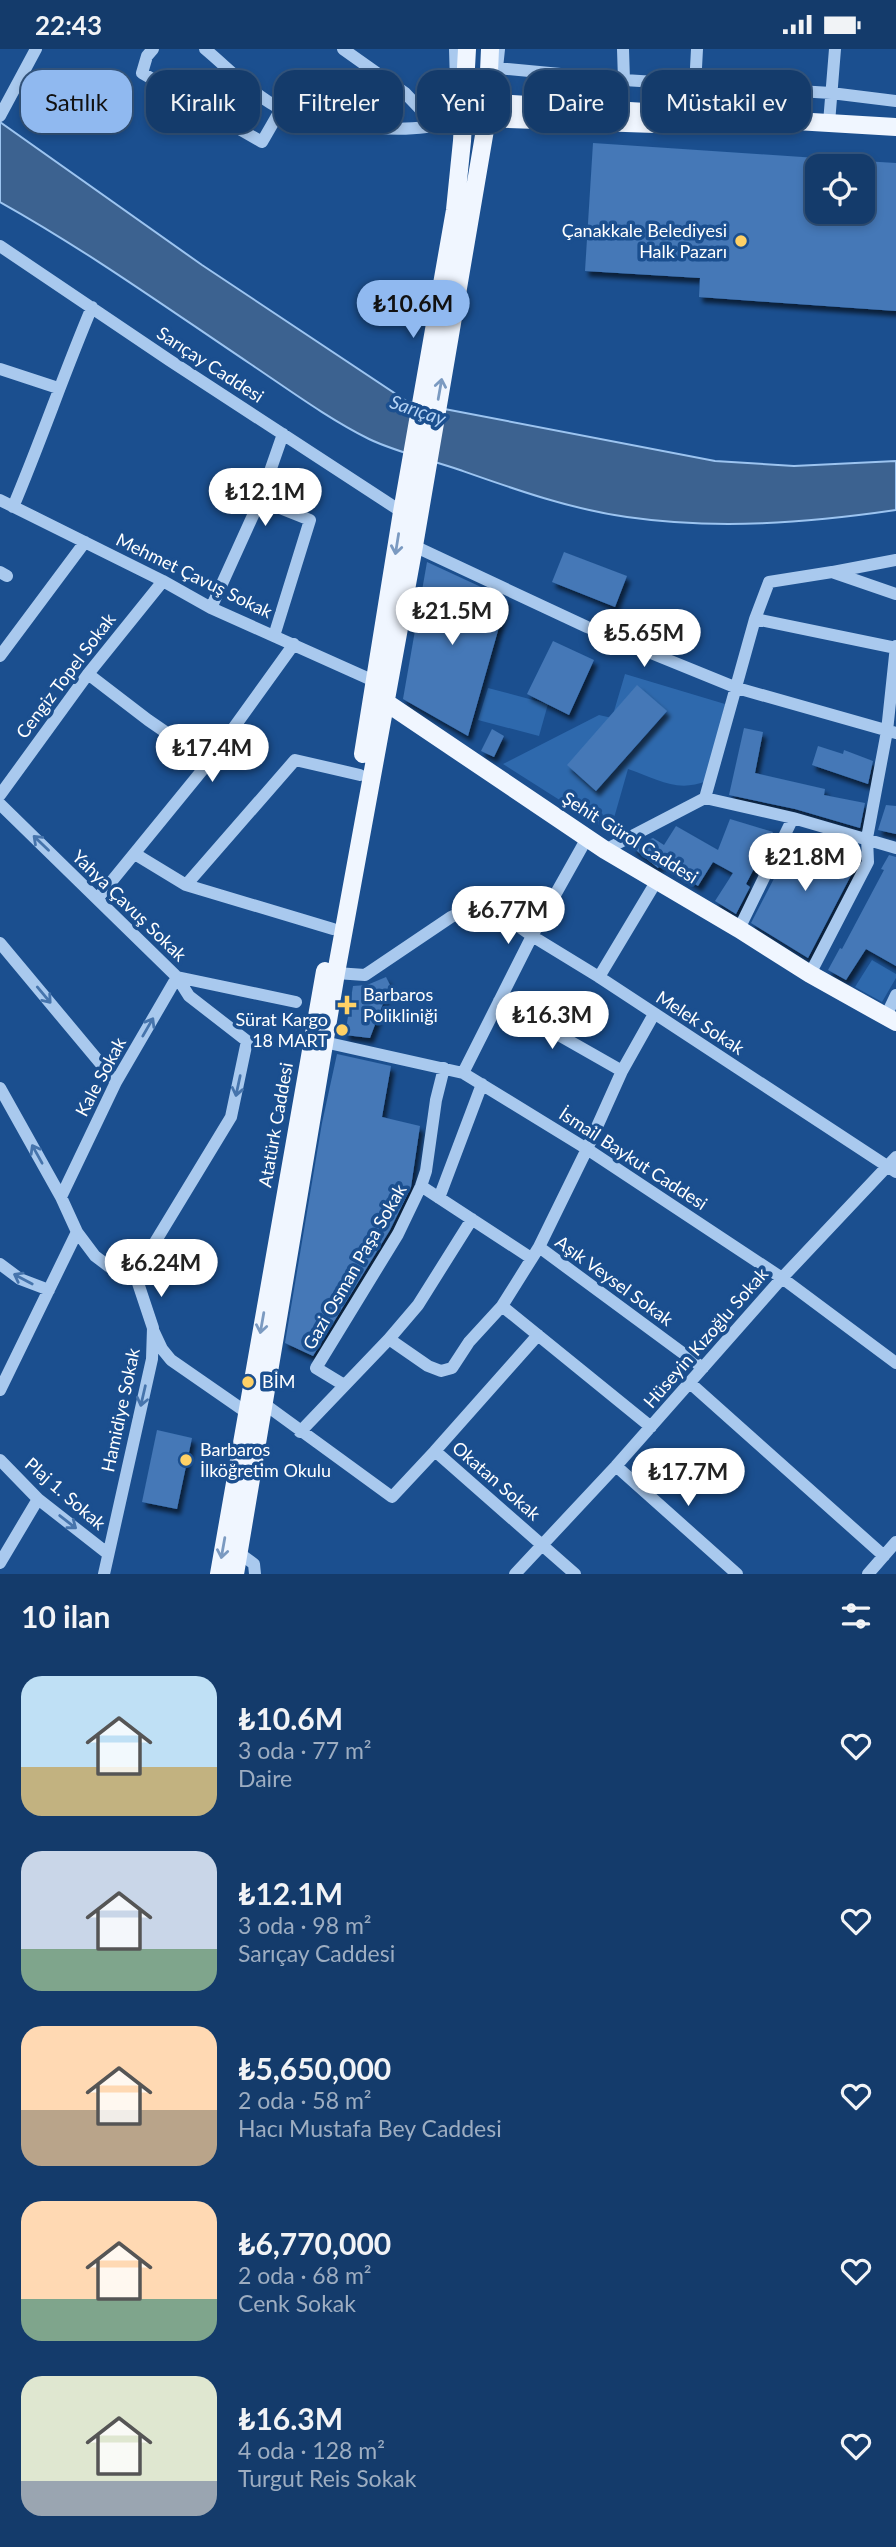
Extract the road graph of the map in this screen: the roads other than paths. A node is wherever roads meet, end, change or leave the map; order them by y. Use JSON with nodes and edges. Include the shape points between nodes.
{"nodes":[{"id":1,"x":36,"y":49,"type":"edge"},
{"id":2,"x":153,"y":49,"type":"edge"},
{"id":3,"x":205,"y":49,"type":"edge"},
{"id":4,"x":343,"y":49,"type":"edge"},
{"id":5,"x":455,"y":49,"type":"edge"},
{"id":6,"x":467,"y":49,"type":"edge"},
{"id":7,"x":490,"y":49,"type":"edge"},
{"id":8,"x":499,"y":49,"type":"edge"},
{"id":9,"x":623,"y":49,"type":"edge"},
{"id":10,"x":697,"y":49,"type":"edge"},
{"id":11,"x":835,"y":49,"type":"edge"},
{"id":12,"x":456,"y":70,"type":"edge"},
{"id":13,"x":466,"y":70,"type":"edge"},
{"id":14,"x":492,"y":70,"type":"edge"},
{"id":15,"x":494,"y":70,"type":"edge"},
{"id":16,"x":624,"y":70,"type":"edge"},
{"id":17,"x":696,"y":70,"type":"edge"},
{"id":18,"x":811,"y":92,"type":"edge"},
{"id":19,"x":831,"y":93,"type":"junction"},
{"id":20,"x":896,"y":101,"type":"edge"},
{"id":21,"x":274,"y":104,"type":"edge"},
{"id":22,"x":417,"y":106,"type":"edge"},
{"id":23,"x":510,"y":111,"type":"edge"},
{"id":24,"x":0,"y":116,"type":"edge"},
{"id":25,"x":642,"y":118,"type":"edge"},
{"id":26,"x":274,"y":121,"type":"edge"},
{"id":27,"x":811,"y":123,"type":"edge"},
{"id":28,"x":829,"y":123,"type":"junction"},
{"id":29,"x":896,"y":127,"type":"edge"},
{"id":30,"x":811,"y":130,"type":"edge"},
{"id":31,"x":462,"y":133,"type":"edge"},
{"id":32,"x":482,"y":133,"type":"edge"},
{"id":33,"x":896,"y":137,"type":"edge"},
{"id":34,"x":463,"y":211,"type":"junction"},
{"id":35,"x":0,"y":246,"type":"edge"},
{"id":36,"x":92,"y":307,"type":"junction"},
{"id":37,"x":0,"y":369,"type":"edge"},
{"id":38,"x":58,"y":388,"type":"junction"},
{"id":39,"x":283,"y":434,"type":"junction"},
{"id":40,"x":416,"y":479,"type":"junction"},
{"id":41,"x":0,"y":500,"type":"edge"},
{"id":42,"x":260,"y":500,"type":"junction"},
{"id":43,"x":13,"y":507,"type":"junction"},
{"id":44,"x":402,"y":512,"type":"junction"},
{"id":45,"x":85,"y":542,"type":"junction"},
{"id":46,"x":414,"y":546,"type":"junction"},
{"id":47,"x":896,"y":560,"type":"edge"},
{"id":48,"x":832,"y":572,"type":"junction"},
{"id":49,"x":163,"y":581,"type":"junction"},
{"id":50,"x":896,"y":594,"type":"edge"},
{"id":51,"x":211,"y":608,"type":"junction"},
{"id":52,"x":755,"y":619,"type":"junction"},
{"id":53,"x":274,"y":636,"type":"junction"},
{"id":54,"x":294,"y":644,"type":"junction"},
{"id":55,"x":896,"y":647,"type":"edge"},
{"id":56,"x":0,"y":656,"type":"edge"},
{"id":57,"x":88,"y":674,"type":"junction"},
{"id":58,"x":374,"y":681,"type":"junction"},
{"id":59,"x":737,"y":688,"type":"junction"},
{"id":60,"x":384,"y":701,"type":"junction"},
{"id":61,"x":891,"y":732,"type":"edge"},
{"id":62,"x":209,"y":762,"type":"junction"},
{"id":63,"x":360,"y":775,"type":"junction"},
{"id":64,"x":0,"y":795,"type":"edge"},
{"id":65,"x":705,"y":798,"type":"junction"},
{"id":66,"x":0,"y":804,"type":"edge"},
{"id":67,"x":793,"y":818,"type":"junction"},
{"id":68,"x":587,"y":838,"type":"junction"},
{"id":69,"x":867,"y":838,"type":"junction"},
{"id":70,"x":896,"y":848,"type":"edge"},
{"id":71,"x":605,"y":850,"type":"junction"},
{"id":72,"x":135,"y":854,"type":"junction"},
{"id":73,"x":656,"y":882,"type":"junction"},
{"id":74,"x":186,"y":885,"type":"junction"},
{"id":75,"x":98,"y":898,"type":"junction"},
{"id":76,"x":333,"y":929,"type":"junction"},
{"id":77,"x":739,"y":929,"type":"junction"},
{"id":78,"x":532,"y":936,"type":"junction"},
{"id":79,"x":0,"y":943,"type":"edge"},
{"id":80,"x":336,"y":974,"type":"junction"},
{"id":81,"x":810,"y":974,"type":"junction"},
{"id":82,"x":177,"y":977,"type":"junction"},
{"id":83,"x":599,"y":977,"type":"junction"},
{"id":84,"x":896,"y":995,"type":"edge"},
{"id":85,"x":499,"y":1001,"type":"junction"},
{"id":86,"x":296,"y":1002,"type":"dead end"},
{"id":87,"x":654,"y":1014,"type":"junction"},
{"id":88,"x":891,"y":1019,"type":"edge"},
{"id":89,"x":324,"y":1042,"type":"junction"},
{"id":90,"x":444,"y":1068,"type":"junction"},
{"id":91,"x":622,"y":1071,"type":"junction"},
{"id":92,"x":463,"y":1073,"type":"junction"},
{"id":93,"x":116,"y":1082,"type":"junction"},
{"id":94,"x":482,"y":1084,"type":"junction"},
{"id":95,"x":0,"y":1088,"type":"edge"},
{"id":96,"x":587,"y":1149,"type":"junction"},
{"id":97,"x":894,"y":1165,"type":"edge"},
{"id":98,"x":421,"y":1186,"type":"junction"},
{"id":99,"x":61,"y":1197,"type":"junction"},
{"id":100,"x":439,"y":1198,"type":"junction"},
{"id":101,"x":472,"y":1219,"type":"junction"},
{"id":102,"x":77,"y":1232,"type":"junction"},
{"id":103,"x":535,"y":1253,"type":"junction"},
{"id":104,"x":0,"y":1264,"type":"edge"},
{"id":105,"x":782,"y":1278,"type":"junction"},
{"id":106,"x":137,"y":1280,"type":"junction"},
{"id":107,"x":49,"y":1290,"type":"junction"},
{"id":108,"x":502,"y":1306,"type":"junction"},
{"id":109,"x":153,"y":1328,"type":"junction"},
{"id":110,"x":538,"y":1335,"type":"junction"},
{"id":111,"x":389,"y":1339,"type":"junction"},
{"id":112,"x":896,"y":1363,"type":"edge"},
{"id":113,"x":703,"y":1368,"type":"junction"},
{"id":114,"x":690,"y":1383,"type":"junction"},
{"id":115,"x":344,"y":1385,"type":"junction"},
{"id":116,"x":0,"y":1390,"type":"edge"},
{"id":117,"x":263,"y":1403,"type":"junction"},
{"id":118,"x":246,"y":1412,"type":"junction"},
{"id":119,"x":651,"y":1427,"type":"junction"},
{"id":120,"x":300,"y":1432,"type":"junction"},
{"id":121,"x":435,"y":1451,"type":"junction"},
{"id":122,"x":0,"y":1460,"type":"edge"},
{"id":123,"x":616,"y":1466,"type":"junction"},
{"id":124,"x":38,"y":1499,"type":"junction"},
{"id":125,"x":896,"y":1542,"type":"edge"},
{"id":126,"x":543,"y":1546,"type":"junction"},
{"id":127,"x":107,"y":1553,"type":"junction"},
{"id":128,"x":239,"y":1553,"type":"junction"},
{"id":129,"x":884,"y":1556,"type":"junction"},
{"id":130,"x":0,"y":1563,"type":"edge"},
{"id":131,"x":104,"y":1574,"type":"edge"},
{"id":132,"x":219,"y":1574,"type":"edge"},
{"id":133,"x":235,"y":1574,"type":"edge"},
{"id":134,"x":255,"y":1574,"type":"edge"},
{"id":135,"x":514,"y":1574,"type":"edge"},
{"id":136,"x":575,"y":1574,"type":"edge"},
{"id":137,"x":737,"y":1574,"type":"edge"},
{"id":138,"x":868,"y":1574,"type":"edge"}],
"edges":[{"from":1,"to":24,"type":"street"},
{"from":2,"to":26,"type":"street","via":[[142,73],[262,142]]},
{"from":3,"to":21,"type":"street"},
{"from":4,"to":22,"type":"street"},
{"from":5,"to":12,"type":"street"},
{"from":6,"to":13,"type":"main road"},
{"from":7,"to":14,"type":"main road"},
{"from":8,"to":15,"type":"street"},
{"from":9,"to":16,"type":"street"},
{"from":10,"to":17,"type":"street"},
{"from":11,"to":19,"type":"street"},
{"from":18,"to":19,"type":"street"},
{"from":19,"to":20,"type":"street"},
{"from":19,"to":28,"type":"street"},
{"from":23,"to":25,"type":"main road"},
{"from":27,"to":28,"type":"main road"},
{"from":28,"to":29,"type":"main road"},
{"from":30,"to":33,"type":"main road"},
{"from":31,"to":34,"type":"main road"},
{"from":32,"to":34,"type":"main road"},
{"from":34,"to":40,"type":"main road"},
{"from":35,"to":36,"type":"street","name":"Sarıçay Caddesi"},
{"from":36,"to":38,"type":"street"},
{"from":36,"to":39,"type":"street","name":"Sarıçay Caddesi"},
{"from":37,"to":38,"type":"street"},
{"from":38,"to":43,"type":"street"},
{"from":39,"to":42,"type":"street"},
{"from":39,"to":44,"type":"street","name":"Sarıçay Caddesi"},
{"from":40,"to":44,"type":"main road","name":"Atatürk Caddesi"},
{"from":40,"to":46,"type":"main road","name":"Atatürk Caddesi"},
{"from":41,"to":43,"type":"street","name":"Mehmet Çavuş Sokak"},
{"from":42,"to":51,"type":"street"},
{"from":42,"to":53,"type":"street","via":[[310,520]]},
{"from":43,"to":45,"type":"street","name":"Mehmet Çavuş Sokak"},
{"from":44,"to":58,"type":"main road","name":"Atatürk Caddesi","one_way":true},
{"from":45,"to":49,"type":"street","name":"Mehmet Çavuş Sokak"},
{"from":45,"to":56,"type":"street"},
{"from":46,"to":59,"type":"street","via":[[587,628]]},
{"from":46,"to":60,"type":"main road","name":"Atatürk Caddesi"},
{"from":47,"to":48,"type":"street"},
{"from":48,"to":50,"type":"street"},
{"from":48,"to":52,"type":"street","via":[[769,582]]},
{"from":49,"to":51,"type":"street","name":"Mehmet Çavuş Sokak"},
{"from":49,"to":57,"type":"street","name":"Cengiz Topel Sokak"},
{"from":51,"to":53,"type":"street","name":"Mehmet Çavuş Sokak"},
{"from":52,"to":55,"type":"street"},
{"from":52,"to":59,"type":"street"},
{"from":53,"to":54,"type":"street","name":"Mehmet Çavuş Sokak"},
{"from":54,"to":58,"type":"street","name":"Mehmet Çavuş Sokak"},
{"from":54,"to":62,"type":"street"},
{"from":55,"to":61,"type":"street"},
{"from":57,"to":62,"type":"street"},
{"from":57,"to":64,"type":"street","name":"Cengiz Topel Sokak"},
{"from":58,"to":60,"type":"street"},
{"from":58,"to":63,"type":"main road","name":"Atatürk Caddesi"},
{"from":59,"to":61,"type":"street"},
{"from":59,"to":65,"type":"street"},
{"from":60,"to":68,"type":"main road","name":"Şehit Gürol Caddesi"},
{"from":60,"to":80,"type":"main road","name":"Atatürk Caddesi"},
{"from":61,"to":69,"type":"street"},
{"from":62,"to":72,"type":"street"},
{"from":63,"to":74,"type":"street","via":[[295,760]]},
{"from":63,"to":76,"type":"main road","name":"Atatürk Caddesi"},
{"from":65,"to":67,"type":"street"},
{"from":65,"to":71,"type":"street"},
{"from":75,"to":66,"type":"street","name":"Yahya Çavuş Sokak","one_way":true},
{"from":67,"to":69,"type":"street"},
{"from":67,"to":77,"type":"street"},
{"from":68,"to":71,"type":"main road","name":"Şehit Gürol Caddesi"},
{"from":68,"to":78,"type":"street"},
{"from":69,"to":70,"type":"street"},
{"from":69,"to":81,"type":"street","via":[[868,862]]},
{"from":71,"to":73,"type":"main road","name":"Şehit Gürol Caddesi"},
{"from":72,"to":74,"type":"street"},
{"from":72,"to":75,"type":"street"},
{"from":73,"to":77,"type":"main road","name":"Şehit Gürol Caddesi"},
{"from":73,"to":83,"type":"street"},
{"from":74,"to":76,"type":"street"},
{"from":75,"to":82,"type":"street","name":"Yahya Çavuş Sokak"},
{"from":76,"to":118,"type":"main road","name":"Atatürk Caddesi","one_way":true},
{"from":77,"to":81,"type":"main road","name":"Şehit Gürol Caddesi"},
{"from":78,"to":80,"type":"street","name":"Melek Sokak","via":[[495,910],[474,907],[451,917],[365,975]]},
{"from":78,"to":83,"type":"street","name":"Melek Sokak"},
{"from":78,"to":85,"type":"street"},
{"from":79,"to":93,"type":"street","one_way":true},
{"from":80,"to":89,"type":"main road","name":"Atatürk Caddesi"},
{"from":81,"to":88,"type":"main road","name":"Şehit Gürol Caddesi"},
{"from":82,"to":86,"type":"street","name":"Yahya Çavuş Sokak"},
{"from":93,"to":82,"type":"street","name":"Kale Sokak","one_way":true},
{"from":82,"to":106,"type":"street","one_way":true,"via":[[189,996],[247,1041],[231,1117],[143,1262]]},
{"from":83,"to":87,"type":"street","name":"Melek Sokak"},
{"from":84,"to":88,"type":"street"},
{"from":85,"to":91,"type":"street"},
{"from":85,"to":92,"type":"street"},
{"from":87,"to":91,"type":"street"},
{"from":87,"to":97,"type":"street","name":"Melek Sokak"},
{"from":89,"to":90,"type":"street","name":"İsmail Baykut Caddesi"},
{"from":89,"to":117,"type":"main road","name":"Atatürk Caddesi"},
{"from":90,"to":92,"type":"street","name":"İsmail Baykut Caddesi"},
{"from":90,"to":98,"type":"street","name":"Gazi Osman Paşa Sokak"},
{"from":91,"to":96,"type":"street"},
{"from":92,"to":94,"type":"street","name":"İsmail Baykut Caddesi"},
{"from":93,"to":99,"type":"street","name":"Kale Sokak"},
{"from":94,"to":96,"type":"street","name":"İsmail Baykut Caddesi"},
{"from":94,"to":100,"type":"street"},
{"from":99,"to":95,"type":"street","one_way":true},
{"from":96,"to":103,"type":"street"},
{"from":96,"to":105,"type":"street","name":"İsmail Baykut Caddesi"},
{"from":97,"to":105,"type":"street","name":"Hüseyin Kızoğlu Sokak"},
{"from":98,"to":100,"type":"street","name":"Aşık Veysel Sokak"},
{"from":98,"to":115,"type":"street","name":"Gazi Osman Paşa Sokak","via":[[398,1234],[316,1368]]},
{"from":99,"to":102,"type":"street"},
{"from":100,"to":101,"type":"street","name":"Aşık Veysel Sokak"},
{"from":101,"to":103,"type":"street","name":"Aşık Veysel Sokak"},
{"from":101,"to":111,"type":"street","via":[[418,1305]]},
{"from":102,"to":106,"type":"street","via":[[105,1264]]},
{"from":102,"to":107,"type":"street"},
{"from":103,"to":108,"type":"street"},
{"from":103,"to":113,"type":"street","name":"Aşık Veysel Sokak"},
{"from":107,"to":104,"type":"street","one_way":true,"via":[[20,1279]]},
{"from":105,"to":112,"type":"street","name":"İsmail Baykut Caddesi"},
{"from":105,"to":113,"type":"street","name":"Hüseyin Kızoğlu Sokak"},
{"from":106,"to":109,"type":"street","name":"Hamidiye Sokak"},
{"from":107,"to":116,"type":"street"},
{"from":108,"to":110,"type":"street"},
{"from":108,"to":111,"type":"street","via":[[452,1368],[441,1371],[428,1366]]},
{"from":109,"to":118,"type":"street","via":[[172,1360]]},
{"from":109,"to":127,"type":"street","name":"Hamidiye Sokak","one_way":true,"via":[[152,1359]]},
{"from":110,"to":119,"type":"street"},
{"from":110,"to":121,"type":"street"},
{"from":111,"to":115,"type":"street"},
{"from":113,"to":114,"type":"street","name":"Hüseyin Kızoğlu Sokak"},
{"from":114,"to":119,"type":"street","name":"Hüseyin Kızoğlu Sokak"},
{"from":114,"to":129,"type":"street"},
{"from":115,"to":120,"type":"street"},
{"from":117,"to":120,"type":"street","name":"Okatan Sokak"},
{"from":117,"to":128,"type":"main road","name":"Atatürk Caddesi"},
{"from":118,"to":132,"type":"main road","name":"Atatürk Caddesi","one_way":true},
{"from":119,"to":123,"type":"street","name":"Hüseyin Kızoğlu Sokak"},
{"from":120,"to":121,"type":"street","name":"Okatan Sokak","via":[[392,1497]]},
{"from":121,"to":126,"type":"street","name":"Okatan Sokak"},
{"from":122,"to":124,"type":"street","name":"Plaj 1. Sokak"},
{"from":123,"to":126,"type":"street","name":"Hüseyin Kızoğlu Sokak"},
{"from":123,"to":137,"type":"street"},
{"from":124,"to":127,"type":"street","name":"Plaj 1. Sokak","one_way":true},
{"from":124,"to":130,"type":"street"},
{"from":125,"to":129,"type":"street"},
{"from":126,"to":135,"type":"street","name":"Hüseyin Kızoğlu Sokak"},
{"from":126,"to":136,"type":"street","name":"Okatan Sokak"},
{"from":127,"to":131,"type":"street","name":"Hamidiye Sokak"},
{"from":128,"to":133,"type":"main road","name":"Atatürk Caddesi"},
{"from":128,"to":134,"type":"street","via":[[254,1564]]},
{"from":129,"to":138,"type":"street"}]}
